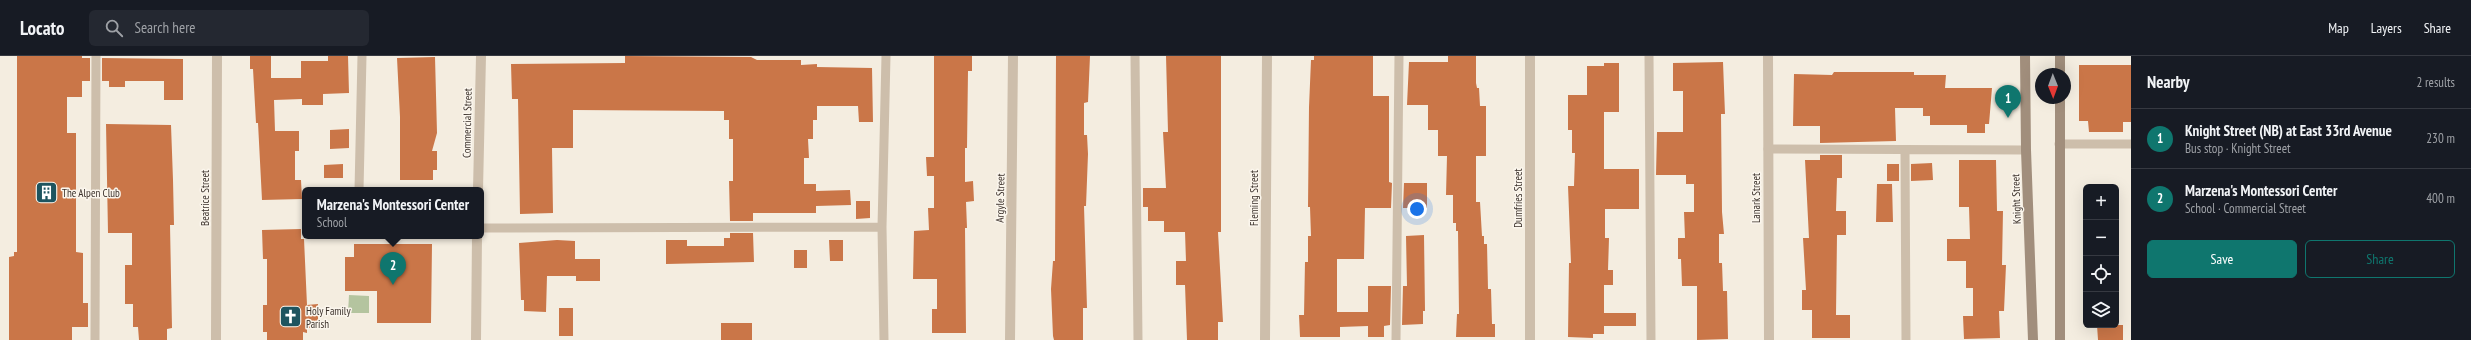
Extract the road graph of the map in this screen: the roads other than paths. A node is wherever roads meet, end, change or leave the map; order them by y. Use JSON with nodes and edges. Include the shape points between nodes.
{"nodes":[{"id":1,"x":96,"y":56,"type":"edge"},
{"id":2,"x":218,"y":56,"type":"edge"},
{"id":3,"x":362,"y":56,"type":"edge"},
{"id":4,"x":481,"y":56,"type":"edge"},
{"id":5,"x":886,"y":56,"type":"edge"},
{"id":6,"x":1013,"y":56,"type":"edge"},
{"id":7,"x":1135,"y":56,"type":"edge"},
{"id":8,"x":1267,"y":56,"type":"edge"},
{"id":9,"x":1398,"y":56,"type":"edge"},
{"id":10,"x":1530,"y":56,"type":"edge"},
{"id":11,"x":1649,"y":56,"type":"edge"},
{"id":12,"x":1768,"y":56,"type":"edge"},
{"id":13,"x":2025,"y":56,"type":"edge"},
{"id":14,"x":2060,"y":56,"type":"edge"},
{"id":15,"x":2060,"y":68,"type":"edge"},
{"id":16,"x":2060,"y":104,"type":"edge"},
{"id":17,"x":2059,"y":144,"type":"junction"},
{"id":18,"x":2131,"y":144,"type":"edge"},
{"id":19,"x":1768,"y":149,"type":"junction"},
{"id":20,"x":1905,"y":150,"type":"junction"},
{"id":21,"x":2026,"y":150,"type":"junction"},
{"id":22,"x":359,"y":187,"type":"edge"},
{"id":23,"x":478,"y":187,"type":"edge"},
{"id":24,"x":882,"y":227,"type":"junction"},
{"id":25,"x":484,"y":228,"type":"edge"},
{"id":26,"x":477,"y":239,"type":"edge"},
{"id":27,"x":95,"y":340,"type":"edge"},
{"id":28,"x":216,"y":340,"type":"edge"},
{"id":29,"x":476,"y":340,"type":"edge"},
{"id":30,"x":884,"y":340,"type":"edge"},
{"id":31,"x":1010,"y":340,"type":"edge"},
{"id":32,"x":1138,"y":340,"type":"edge"},
{"id":33,"x":1265,"y":340,"type":"edge"},
{"id":34,"x":1396,"y":340,"type":"edge"},
{"id":35,"x":1530,"y":340,"type":"edge"},
{"id":36,"x":1651,"y":340,"type":"edge"},
{"id":37,"x":1769,"y":340,"type":"edge"},
{"id":38,"x":1906,"y":340,"type":"edge"},
{"id":39,"x":2033,"y":340,"type":"edge"},
{"id":40,"x":2060,"y":340,"type":"edge"}],
"edges":[{"from":1,"to":27,"type":"lane"},
{"from":2,"to":28,"type":"street","name":"Beatrice Street"},
{"from":3,"to":22,"type":"lane"},
{"from":4,"to":23,"type":"street","name":"Commercial Street"},
{"from":5,"to":24,"type":"lane"},
{"from":6,"to":31,"type":"street","name":"Argyle Street"},
{"from":7,"to":32,"type":"lane"},
{"from":8,"to":33,"type":"street","name":"Fleming Street"},
{"from":9,"to":34,"type":"lane"},
{"from":10,"to":35,"type":"street","name":"Dumfries Street"},
{"from":11,"to":36,"type":"lane"},
{"from":12,"to":19,"type":"street","name":"Lanark Street"},
{"from":13,"to":21,"type":"main road","name":"Knight Street"},
{"from":14,"to":15,"type":"main road"},
{"from":16,"to":17,"type":"main road"},
{"from":17,"to":18,"type":"lane"},
{"from":17,"to":40,"type":"main road"},
{"from":19,"to":20,"type":"lane"},
{"from":19,"to":37,"type":"street","name":"Lanark Street"},
{"from":20,"to":21,"type":"lane"},
{"from":20,"to":38,"type":"lane"},
{"from":21,"to":39,"type":"main road","name":"Knight Street"},
{"from":24,"to":25,"type":"lane"},
{"from":24,"to":30,"type":"lane"},
{"from":26,"to":29,"type":"street"}]}
